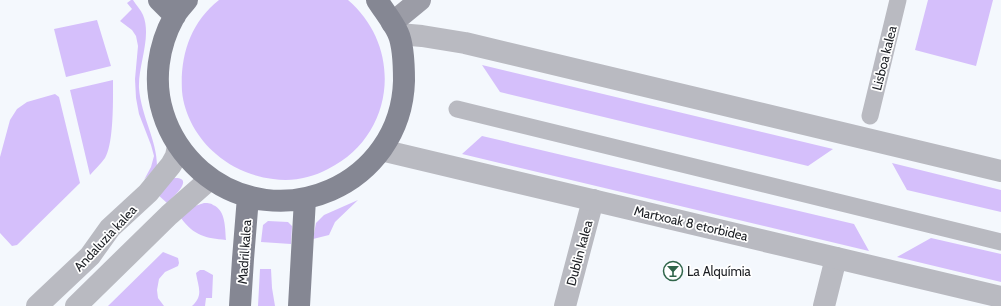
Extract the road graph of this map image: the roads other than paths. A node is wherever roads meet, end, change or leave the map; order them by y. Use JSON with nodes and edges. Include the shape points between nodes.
{"nodes":[{"id":1,"x":159,"y":0,"type":"edge"},
{"id":2,"x":377,"y":0,"type":"edge"},
{"id":3,"x":420,"y":0,"type":"edge"},
{"id":4,"x":898,"y":0,"type":"edge"},
{"id":5,"x":181,"y":8,"type":"edge"},
{"id":6,"x":395,"y":29,"type":"junction"},
{"id":7,"x":457,"y":109,"type":"dead end"},
{"id":8,"x":870,"y":116,"type":"dead end"},
{"id":9,"x":178,"y":146,"type":"junction"},
{"id":10,"x":382,"y":150,"type":"junction"},
{"id":11,"x":1001,"y":171,"type":"edge"},
{"id":12,"x":210,"y":179,"type":"junction"},
{"id":13,"x":248,"y":197,"type":"junction"},
{"id":14,"x":305,"y":199,"type":"junction"},
{"id":15,"x":593,"y":200,"type":"junction"},
{"id":16,"x":1001,"y":242,"type":"edge"},
{"id":17,"x":836,"y":258,"type":"junction"},
{"id":18,"x":1001,"y":297,"type":"edge"},
{"id":19,"x":37,"y":306,"type":"edge"},
{"id":20,"x":76,"y":306,"type":"edge"},
{"id":21,"x":240,"y":306,"type":"edge"},
{"id":22,"x":299,"y":306,"type":"edge"},
{"id":23,"x":565,"y":306,"type":"edge"},
{"id":24,"x":824,"y":306,"type":"edge"}],
"edges":[{"from":1,"to":5,"type":"main road"},
{"from":2,"to":6,"type":"main road"},
{"from":3,"to":6,"type":"main road"},
{"from":4,"to":8,"type":"street","name":"Lisboa kalea"},
{"from":5,"to":9,"type":"main road","via":[[165,36],[159,58],[158,81],[160,103],[167,125]]},
{"from":6,"to":10,"type":"main road","via":[[404,68],[404,97],[396,125]]},
{"from":6,"to":11,"type":"street","via":[[465,43]]},
{"from":7,"to":16,"type":"street"},
{"from":9,"to":12,"type":"main road","via":[[192,164]]},
{"from":9,"to":19,"type":"street","name":"Andaluzia kalea","via":[[171,165],[148,193],[110,228],[90,256]]},
{"from":10,"to":14,"type":"main road","via":[[366,168],[348,182],[327,193]]},
{"from":10,"to":15,"type":"street","name":"Martxoak 8 etorbidea"},
{"from":12,"to":13,"type":"main road"},
{"from":12,"to":20,"type":"street","name":"Andaluzia kalea","via":[[170,214]]},
{"from":13,"to":14,"type":"main road","via":[[276,201]]},
{"from":13,"to":21,"type":"main road","name":"Madril kalea"},
{"from":14,"to":22,"type":"main road"},
{"from":15,"to":17,"type":"street","name":"Martxoak 8 etorbidea"},
{"from":15,"to":23,"type":"street","name":"Dublin kalea"},
{"from":17,"to":18,"type":"street","name":"Martxoak 8 etorbidea"},
{"from":17,"to":24,"type":"street"}]}
